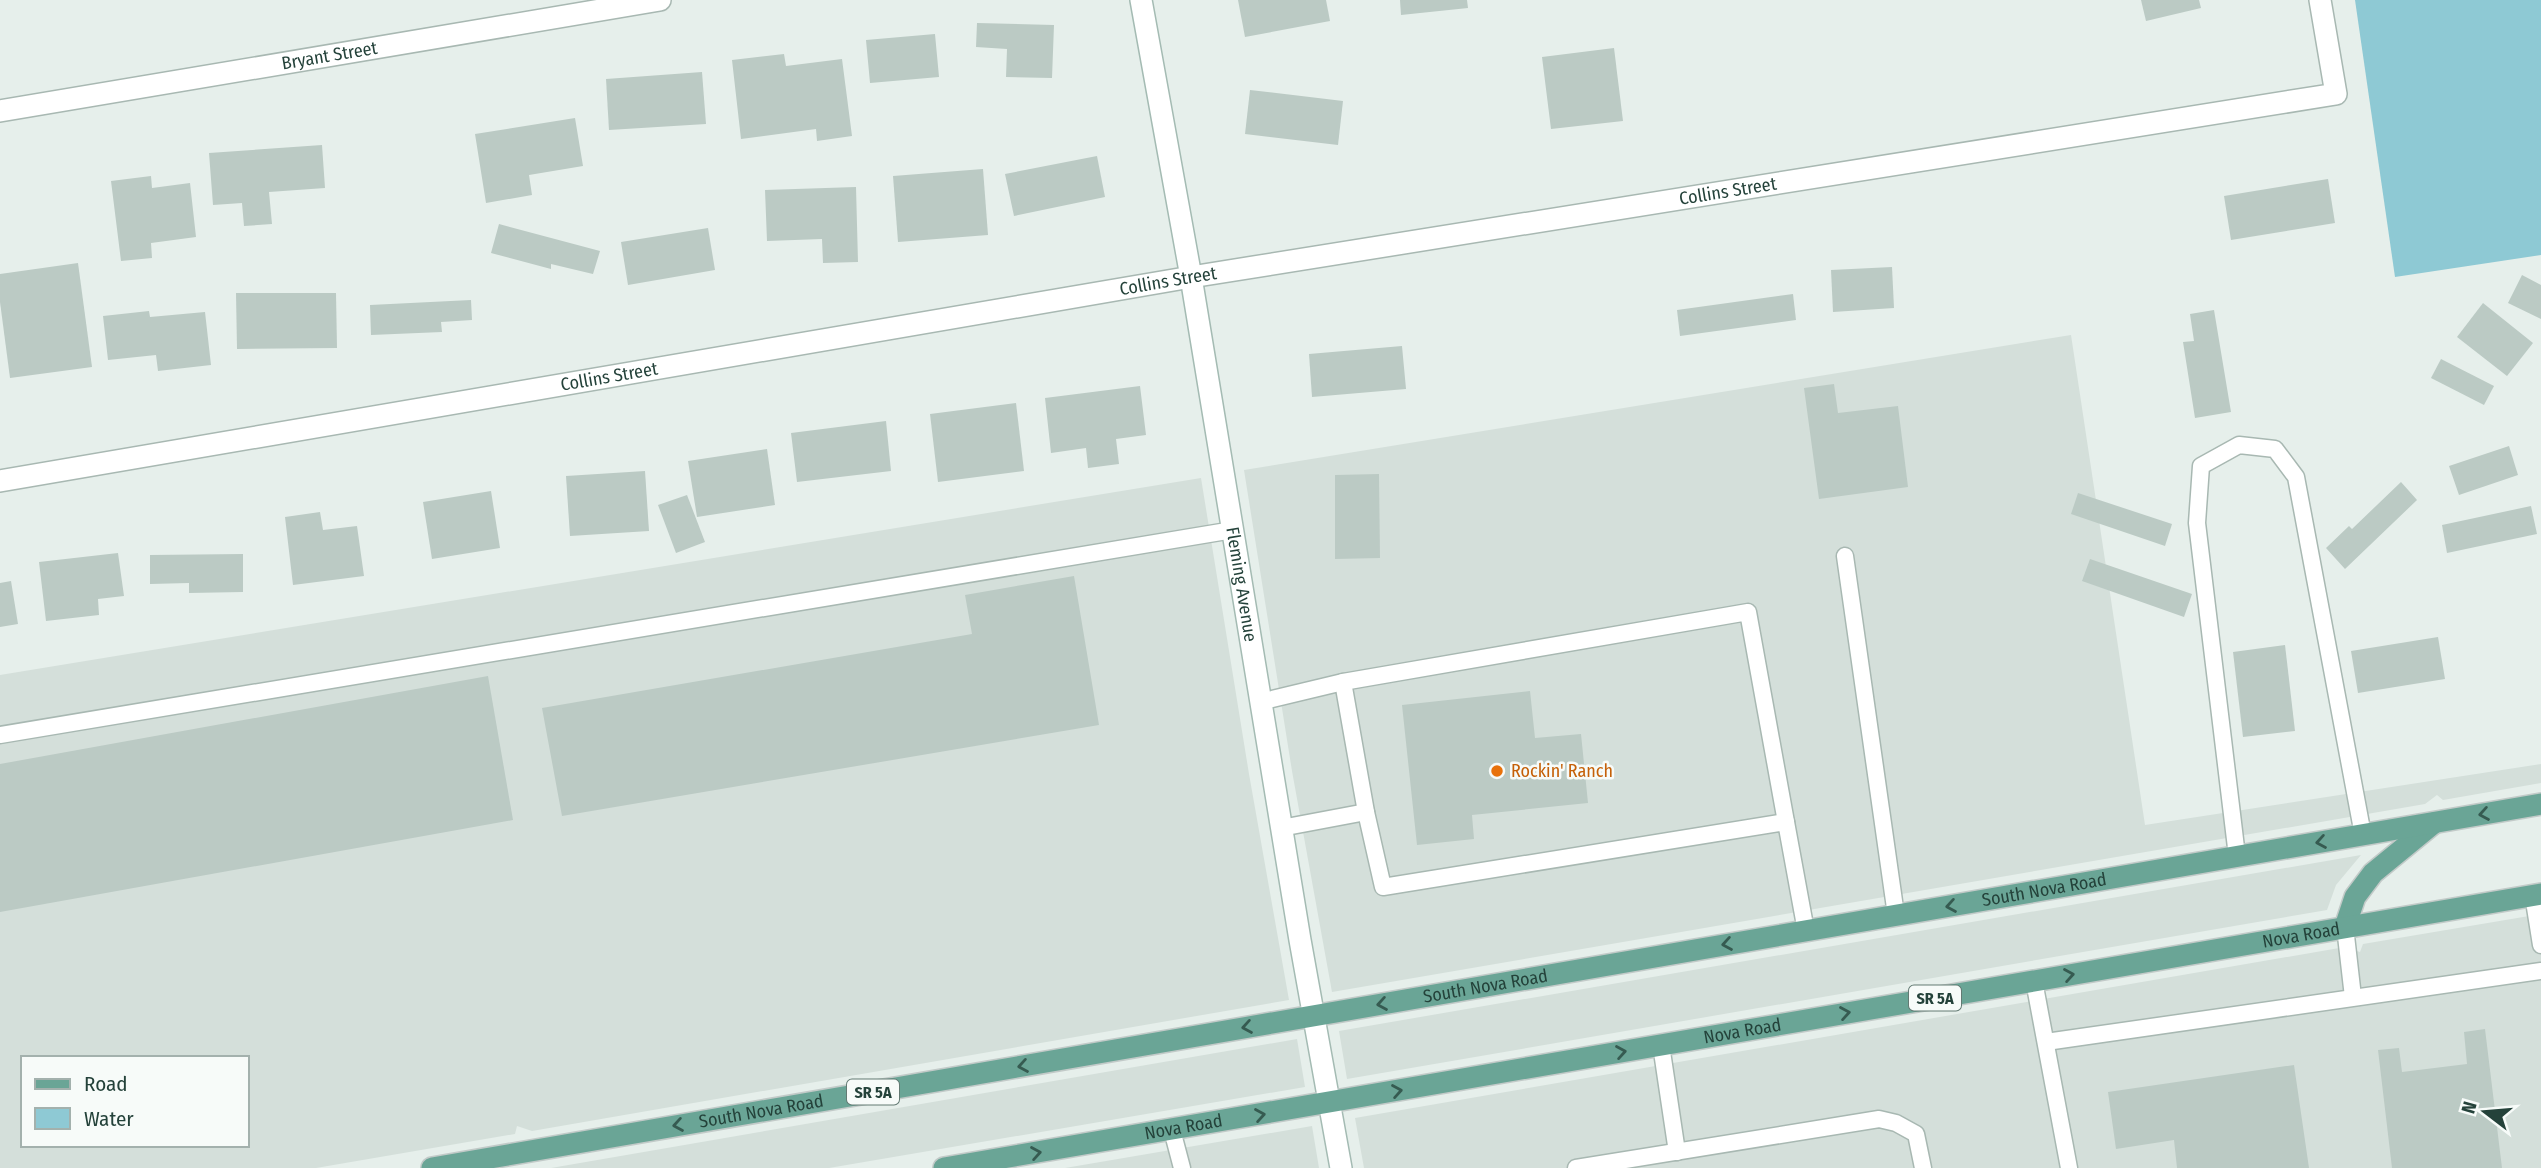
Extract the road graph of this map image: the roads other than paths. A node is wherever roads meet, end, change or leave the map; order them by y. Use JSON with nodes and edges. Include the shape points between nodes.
{"nodes":[{"id":1,"x":660,"y":0,"type":"edge"},
{"id":2,"x":1141,"y":0,"type":"edge"},
{"id":3,"x":2320,"y":0,"type":"edge"},
{"id":4,"x":0,"y":111,"type":"edge"},
{"id":5,"x":1191,"y":277,"type":"junction"},
{"id":6,"x":0,"y":481,"type":"edge"},
{"id":7,"x":1233,"y":530,"type":"junction"},
{"id":8,"x":1845,"y":556,"type":"dead end"},
{"id":9,"x":1343,"y":682,"type":"junction"},
{"id":10,"x":1260,"y":702,"type":"junction"},
{"id":11,"x":0,"y":735,"type":"edge"},
{"id":12,"x":2541,"y":804,"type":"edge"},
{"id":13,"x":1366,"y":812,"type":"junction"},
{"id":14,"x":1786,"y":822,"type":"junction"},
{"id":15,"x":2436,"y":822,"type":"junction"},
{"id":16,"x":1281,"y":828,"type":"junction"},
{"id":17,"x":2363,"y":835,"type":"junction"},
{"id":18,"x":2237,"y":856,"type":"junction"},
{"id":19,"x":2537,"y":895,"type":"edge"},
{"id":20,"x":1896,"y":915,"type":"junction"},
{"id":21,"x":2345,"y":927,"type":"junction"},
{"id":22,"x":1806,"y":931,"type":"junction"},
{"id":23,"x":2541,"y":945,"type":"edge"},
{"id":24,"x":2541,"y":971,"type":"edge"},
{"id":25,"x":2034,"y":981,"type":"junction"},
{"id":26,"x":2354,"y":997,"type":"junction"},
{"id":27,"x":1314,"y":1016,"type":"junction"},
{"id":28,"x":2046,"y":1042,"type":"junction"},
{"id":29,"x":1661,"y":1045,"type":"junction"},
{"id":30,"x":1330,"y":1102,"type":"junction"},
{"id":31,"x":1172,"y":1130,"type":"junction"},
{"id":32,"x":1677,"y":1152,"type":"junction"},
{"id":33,"x":530,"y":1159,"type":"edge"},
{"id":34,"x":432,"y":1168,"type":"edge"},
{"id":35,"x":944,"y":1168,"type":"edge"},
{"id":36,"x":1182,"y":1168,"type":"edge"},
{"id":37,"x":1341,"y":1168,"type":"edge"},
{"id":38,"x":1576,"y":1168,"type":"edge"},
{"id":39,"x":1923,"y":1168,"type":"edge"},
{"id":40,"x":2069,"y":1168,"type":"edge"}],
"edges":[{"from":1,"to":4,"type":"street","name":"Bryant Street"},
{"from":2,"to":5,"type":"street","name":"Fleming Avenue"},
{"from":3,"to":5,"type":"street","name":"Collins Street","via":[[2336,94]]},
{"from":5,"to":6,"type":"street","name":"Collins Street"},
{"from":5,"to":7,"type":"street","name":"Fleming Avenue"},
{"from":7,"to":10,"type":"street","name":"Fleming Avenue"},
{"from":7,"to":11,"type":"lane"},
{"from":8,"to":20,"type":"lane"},
{"from":9,"to":10,"type":"lane"},
{"from":9,"to":13,"type":"lane"},
{"from":9,"to":14,"type":"lane","via":[[1748,612]]},
{"from":10,"to":16,"type":"street","name":"Fleming Avenue"},
{"from":12,"to":15,"type":"main road","name":"South Nova Road","number":"SR 5A","one_way":true},
{"from":13,"to":14,"type":"lane","via":[[1383,887]]},
{"from":13,"to":16,"type":"lane"},
{"from":14,"to":22,"type":"lane"},
{"from":15,"to":17,"type":"main road","name":"South Nova Road","number":"SR 5A"},
{"from":15,"to":21,"type":"main road","via":[[2373,873],[2355,897]]},
{"from":16,"to":27,"type":"street","name":"Fleming Avenue"},
{"from":17,"to":18,"type":"main road","name":"South Nova Road","number":"SR 5A","one_way":true},
{"from":17,"to":18,"type":"lane","via":[[2296,477],[2275,449],[2239,445],[2201,466],[2197,523]]},
{"from":18,"to":20,"type":"main road","name":"South Nova Road","number":"SR 5A","one_way":true},
{"from":19,"to":21,"type":"main road","name":"Nova Road","number":"SR 5A"},
{"from":19,"to":23,"type":"lane"},
{"from":20,"to":22,"type":"main road","name":"South Nova Road","number":"SR 5A"},
{"from":25,"to":21,"type":"main road","name":"Nova Road","number":"SR 5A","one_way":true},
{"from":21,"to":26,"type":"lane"},
{"from":22,"to":27,"type":"main road","name":"South Nova Road","number":"SR 5A","one_way":true},
{"from":24,"to":26,"type":"lane"},
{"from":25,"to":28,"type":"lane"},
{"from":29,"to":25,"type":"main road","name":"Nova Road","number":"SR 5A","one_way":true},
{"from":26,"to":28,"type":"lane"},
{"from":27,"to":30,"type":"street","name":"Fleming Avenue"},
{"from":27,"to":33,"type":"main road","name":"South Nova Road","number":"SR 5A","one_way":true},
{"from":28,"to":40,"type":"lane"},
{"from":30,"to":29,"type":"main road","name":"Nova Road","number":"SR 5A","one_way":true},
{"from":29,"to":32,"type":"lane"},
{"from":31,"to":30,"type":"main road","name":"Nova Road","number":"SR 5A","one_way":true},
{"from":30,"to":37,"type":"street","name":"Fleming Avenue"},
{"from":35,"to":31,"type":"main road","name":"Nova Road","number":"SR 5A","one_way":true},
{"from":31,"to":36,"type":"lane"},
{"from":32,"to":38,"type":"lane"},
{"from":32,"to":39,"type":"lane","via":[[1879,1119],[1916,1134]]},
{"from":33,"to":34,"type":"main road","name":"South Nova Road","number":"SR 5A"}]}
